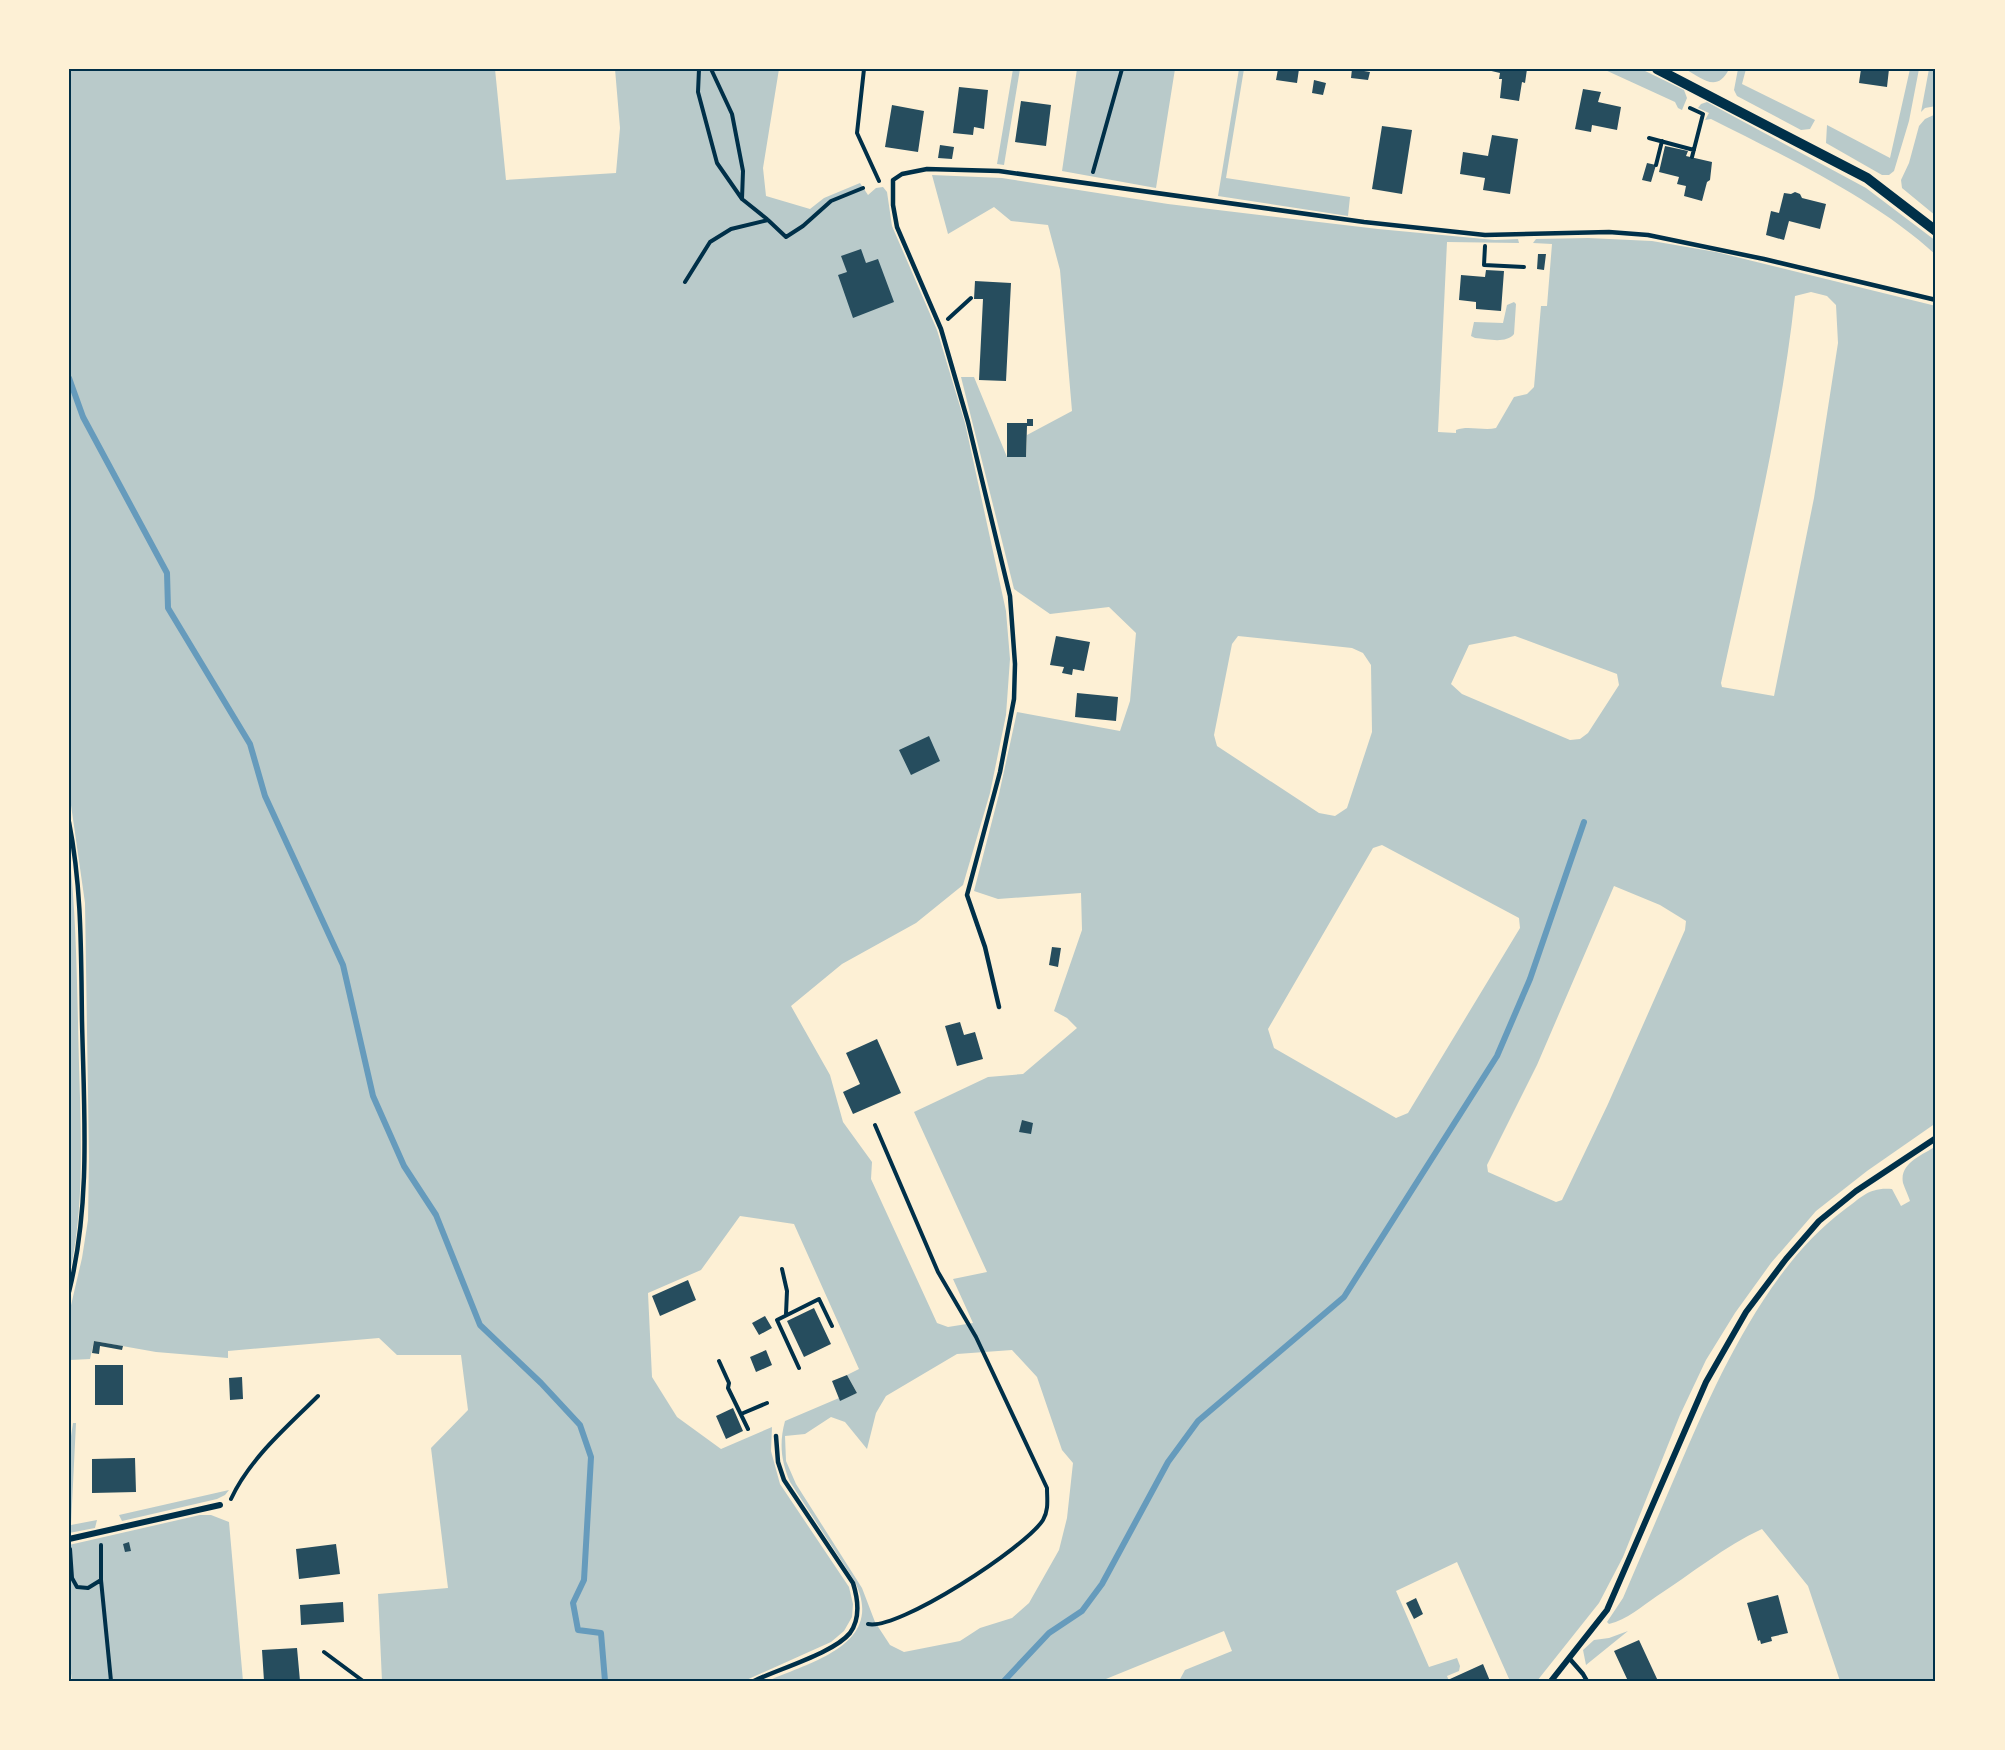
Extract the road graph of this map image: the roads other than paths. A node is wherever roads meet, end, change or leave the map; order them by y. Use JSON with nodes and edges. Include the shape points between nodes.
{"nodes":[{"id":1,"x":1658,"y":69,"type":"edge"},
{"id":2,"x":1936,"y":231,"type":"edge"},
{"id":3,"x":1936,"y":300,"type":"edge"},
{"id":4,"x":69,"y":822,"type":"edge"},
{"id":5,"x":999,"y":1007,"type":"dead end"},
{"id":6,"x":1936,"y":1138,"type":"edge"},
{"id":7,"x":69,"y":1292,"type":"edge"},
{"id":8,"x":776,"y":1436,"type":"dead end"},
{"id":9,"x":220,"y":1505,"type":"dead end"},
{"id":10,"x":69,"y":1539,"type":"edge"},
{"id":11,"x":1569,"y":1658,"type":"junction"},
{"id":12,"x":754,"y":1681,"type":"edge"},
{"id":13,"x":1551,"y":1681,"type":"edge"},
{"id":14,"x":1587,"y":1681,"type":"edge"}],
"edges":[{"from":1,"to":2,"type":"street","via":[[1867,178]]},
{"from":3,"to":5,"type":"lane","via":[[1648,236],[1610,232],[1492,236],[999,171],[927,169],[893,180],[897,227],[941,329],[1010,596],[1015,664],[1012,710],[967,895],[985,947]]},
{"from":4,"to":7,"type":"lane","via":[[82,928],[85,1170],[81,1236]]},
{"from":6,"to":11,"type":"street","via":[[1856,1191],[1820,1221],[1746,1312],[1706,1382],[1607,1610]]},
{"from":8,"to":12,"type":"lane","via":[[784,1480],[853,1583],[857,1617],[850,1633],[835,1645]]},
{"from":9,"to":10,"type":"street"},
{"from":11,"to":13,"type":"street"},
{"from":11,"to":14,"type":"lane"}]}
